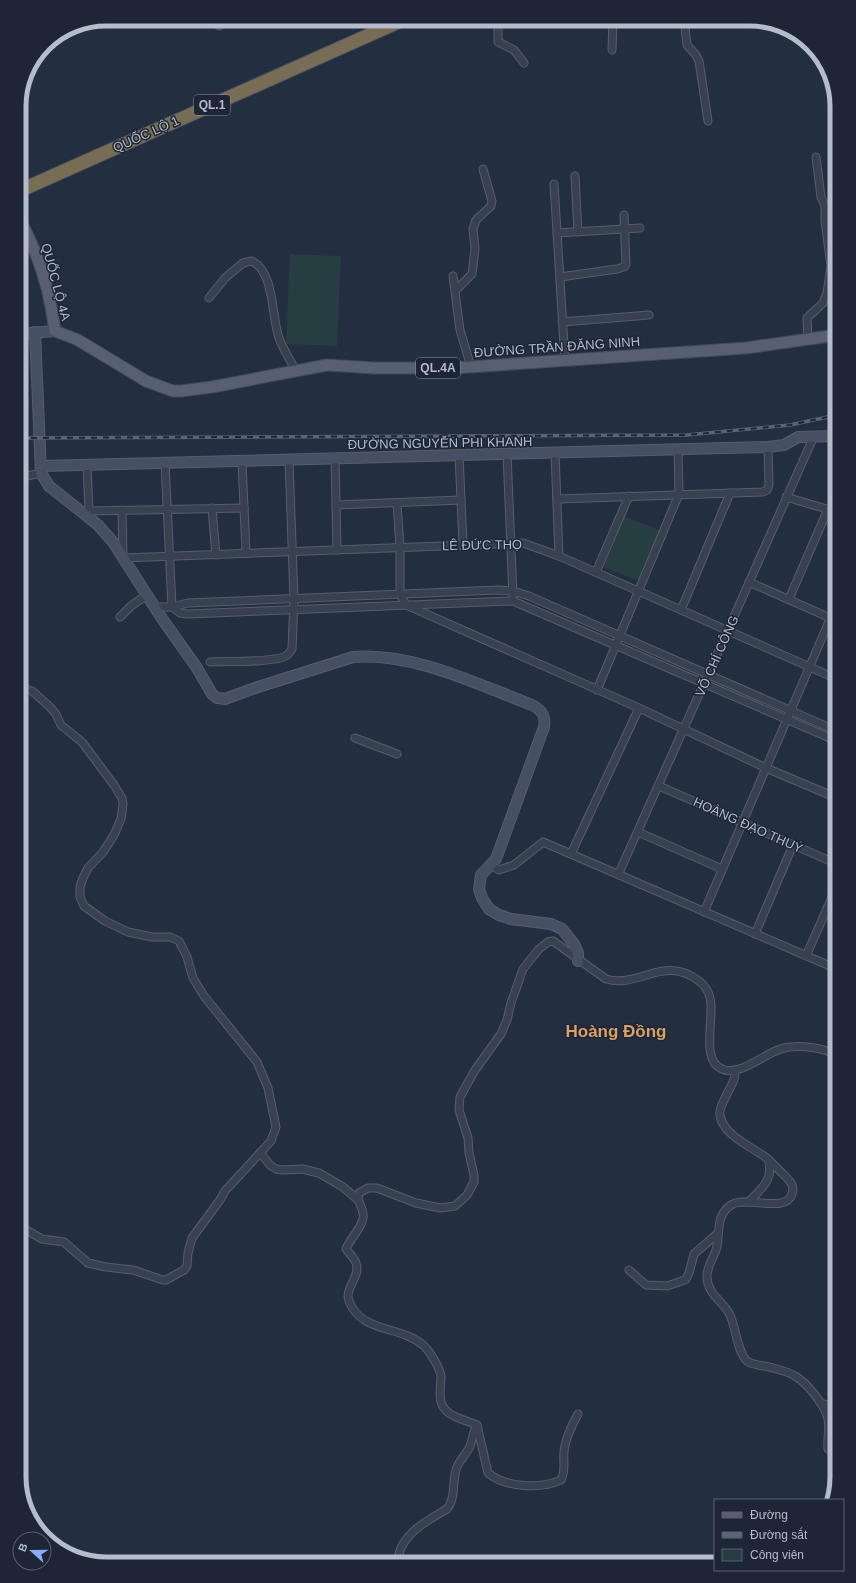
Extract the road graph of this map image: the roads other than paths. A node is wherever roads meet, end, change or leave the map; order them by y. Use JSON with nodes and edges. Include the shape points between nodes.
{"nodes":[{"id":1,"x":389,"y":26,"type":"edge"},
{"id":2,"x":498,"y":26,"type":"edge"},
{"id":3,"x":613,"y":26,"type":"edge"},
{"id":4,"x":685,"y":26,"type":"edge"},
{"id":5,"x":612,"y":50,"type":"dead end"},
{"id":6,"x":524,"y":63,"type":"dead end"},
{"id":7,"x":708,"y":121,"type":"dead end"},
{"id":8,"x":816,"y":157,"type":"dead end"},
{"id":9,"x":483,"y":169,"type":"dead end"},
{"id":10,"x":575,"y":176,"type":"dead end"},
{"id":11,"x":554,"y":184,"type":"dead end"},
{"id":12,"x":26,"y":188,"type":"edge"},
{"id":13,"x":624,"y":215,"type":"dead end"},
{"id":14,"x":640,"y":228,"type":"dead end"},
{"id":15,"x":624,"y":229,"type":"junction"},
{"id":16,"x":578,"y":232,"type":"junction"},
{"id":17,"x":26,"y":233,"type":"edge"},
{"id":18,"x":557,"y":233,"type":"junction"},
{"id":19,"x":830,"y":258,"type":"edge"},
{"id":20,"x":830,"y":273,"type":"edge"},
{"id":21,"x":453,"y":276,"type":"dead end"},
{"id":22,"x":560,"y":277,"type":"junction"},
{"id":23,"x":455,"y":290,"type":"junction"},
{"id":24,"x":209,"y":298,"type":"dead end"},
{"id":25,"x":649,"y":315,"type":"dead end"},
{"id":26,"x":562,"y":322,"type":"junction"},
{"id":27,"x":55,"y":331,"type":"junction"},
{"id":28,"x":34,"y":332,"type":"junction"},
{"id":29,"x":26,"y":333,"type":"edge"},
{"id":30,"x":830,"y":337,"type":"edge"},
{"id":31,"x":808,"y":340,"type":"junction"},
{"id":32,"x":565,"y":361,"type":"junction"},
{"id":33,"x":471,"y":367,"type":"junction"},
{"id":34,"x":296,"y":371,"type":"junction"},
{"id":35,"x":814,"y":436,"type":"junction"},
{"id":36,"x":830,"y":436,"type":"edge"},
{"id":37,"x":768,"y":447,"type":"junction"},
{"id":38,"x":678,"y":449,"type":"junction"},
{"id":39,"x":555,"y":453,"type":"junction"},
{"id":40,"x":507,"y":454,"type":"junction"},
{"id":41,"x":459,"y":455,"type":"junction"},
{"id":42,"x":335,"y":458,"type":"junction"},
{"id":43,"x":289,"y":460,"type":"junction"},
{"id":44,"x":242,"y":461,"type":"junction"},
{"id":45,"x":165,"y":463,"type":"junction"},
{"id":46,"x":86,"y":465,"type":"junction"},
{"id":47,"x":41,"y":470,"type":"junction"},
{"id":48,"x":26,"y":477,"type":"edge"},
{"id":49,"x":730,"y":493,"type":"junction"},
{"id":50,"x":679,"y":494,"type":"junction"},
{"id":51,"x":629,"y":496,"type":"junction"},
{"id":52,"x":786,"y":497,"type":"junction"},
{"id":53,"x":558,"y":499,"type":"junction"},
{"id":54,"x":462,"y":500,"type":"junction"},
{"id":55,"x":397,"y":503,"type":"junction"},
{"id":56,"x":336,"y":505,"type":"junction"},
{"id":57,"x":212,"y":508,"type":"junction"},
{"id":58,"x":244,"y":508,"type":"junction"},
{"id":59,"x":166,"y":509,"type":"junction"},
{"id":60,"x":828,"y":509,"type":"joint"},
{"id":61,"x":122,"y":510,"type":"junction"},
{"id":62,"x":511,"y":542,"type":"junction"},
{"id":63,"x":464,"y":544,"type":"junction"},
{"id":64,"x":400,"y":547,"type":"junction"},
{"id":65,"x":337,"y":550,"type":"junction"},
{"id":66,"x":292,"y":552,"type":"junction"},
{"id":67,"x":246,"y":553,"type":"junction"},
{"id":68,"x":216,"y":554,"type":"junction"},
{"id":69,"x":169,"y":556,"type":"junction"},
{"id":70,"x":559,"y":556,"type":"junction"},
{"id":71,"x":123,"y":558,"type":"junction"},
{"id":72,"x":596,"y":572,"type":"junction"},
{"id":73,"x":749,"y":582,"type":"junction"},
{"id":74,"x":513,"y":591,"type":"junction"},
{"id":75,"x":638,"y":592,"type":"junction"},
{"id":76,"x":400,"y":594,"type":"junction"},
{"id":77,"x":147,"y":595,"type":"junction"},
{"id":78,"x":294,"y":599,"type":"junction"},
{"id":79,"x":789,"y":599,"type":"junction"},
{"id":80,"x":513,"y":601,"type":"junction"},
{"id":81,"x":406,"y":604,"type":"junction"},
{"id":82,"x":154,"y":607,"type":"junction"},
{"id":83,"x":172,"y":607,"type":"junction"},
{"id":84,"x":294,"y":609,"type":"junction"},
{"id":85,"x":681,"y":610,"type":"junction"},
{"id":86,"x":120,"y":617,"type":"dead end"},
{"id":87,"x":830,"y":617,"type":"edge"},
{"id":88,"x":830,"y":627,"type":"edge"},
{"id":89,"x":728,"y":630,"type":"junction"},
{"id":90,"x":620,"y":635,"type":"junction"},
{"id":91,"x":616,"y":646,"type":"junction"},
{"id":92,"x":210,"y":662,"type":"dead end"},
{"id":93,"x":810,"y":666,"type":"junction"},
{"id":94,"x":708,"y":674,"type":"junction"},
{"id":95,"x":830,"y":676,"type":"edge"},
{"id":96,"x":704,"y":683,"type":"junction"},
{"id":97,"x":26,"y":689,"type":"edge"},
{"id":98,"x":597,"y":690,"type":"junction"},
{"id":99,"x":639,"y":708,"type":"junction"},
{"id":100,"x":791,"y":711,"type":"junction"},
{"id":101,"x":787,"y":719,"type":"junction"},
{"id":102,"x":830,"y":728,"type":"edge"},
{"id":103,"x":683,"y":730,"type":"junction"},
{"id":104,"x":830,"y":737,"type":"edge"},
{"id":105,"x":355,"y":738,"type":"dead end"},
{"id":106,"x":397,"y":754,"type":"dead end"},
{"id":107,"x":766,"y":768,"type":"junction"},
{"id":108,"x":659,"y":786,"type":"junction"},
{"id":109,"x":830,"y":795,"type":"edge"},
{"id":110,"x":742,"y":823,"type":"junction"},
{"id":111,"x":638,"y":832,"type":"junction"},
{"id":112,"x":793,"y":845,"type":"junction"},
{"id":113,"x":571,"y":854,"type":"junction"},
{"id":114,"x":830,"y":861,"type":"edge"},
{"id":115,"x":491,"y":865,"type":"junction"},
{"id":116,"x":722,"y":869,"type":"junction"},
{"id":117,"x":618,"y":875,"type":"junction"},
{"id":118,"x":830,"y":902,"type":"edge"},
{"id":119,"x":704,"y":912,"type":"junction"},
{"id":120,"x":755,"y":934,"type":"junction"},
{"id":121,"x":806,"y":956,"type":"junction"},
{"id":122,"x":578,"y":961,"type":"junction"},
{"id":123,"x":830,"y":966,"type":"edge"},
{"id":124,"x":830,"y":1052,"type":"edge"},
{"id":125,"x":736,"y":1070,"type":"junction"},
{"id":126,"x":261,"y":1154,"type":"junction"},
{"id":127,"x":768,"y":1159,"type":"junction"},
{"id":128,"x":358,"y":1200,"type":"junction"},
{"id":129,"x":748,"y":1202,"type":"junction"},
{"id":130,"x":26,"y":1230,"type":"edge"},
{"id":131,"x":717,"y":1234,"type":"junction"},
{"id":132,"x":629,"y":1270,"type":"dead end"},
{"id":133,"x":820,"y":1403,"type":"junction"},
{"id":134,"x":830,"y":1407,"type":"edge"},
{"id":135,"x":578,"y":1414,"type":"dead end"},
{"id":136,"x":477,"y":1425,"type":"junction"},
{"id":137,"x":830,"y":1450,"type":"edge"},
{"id":138,"x":398,"y":1557,"type":"edge"}],
"edges":[{"from":1,"to":12,"type":"highway","name":"QUỐC LỘ 1","number":"QL.1"},
{"from":2,"to":6,"type":"street","via":[[498,42],[514,50]]},
{"from":3,"to":5,"type":"street"},
{"from":4,"to":7,"type":"street","via":[[688,45],[699,61]]},
{"from":8,"to":19,"type":"street","via":[[821,197],[825,206]]},
{"from":9,"to":23,"type":"street","via":[[492,201],[491,206],[476,220],[473,230],[475,249],[472,274]]},
{"from":10,"to":16,"type":"street"},
{"from":11,"to":18,"type":"street"},
{"from":13,"to":15,"type":"street"},
{"from":14,"to":15,"type":"street"},
{"from":15,"to":16,"type":"street"},
{"from":15,"to":22,"type":"street","via":[[624,267]]},
{"from":16,"to":18,"type":"street"},
{"from":17,"to":27,"type":"main road","name":"QUỐC LỘ 4A","via":[[37,256],[52,308]]},
{"from":18,"to":22,"type":"street"},
{"from":20,"to":31,"type":"street","via":[[823,303],[807,318]]},
{"from":21,"to":23,"type":"street"},
{"from":22,"to":26,"type":"street"},
{"from":23,"to":33,"type":"street","via":[[460,330]]},
{"from":24,"to":34,"type":"street","via":[[225,278],[243,263],[252,261],[259,265],[269,283],[279,338]]},
{"from":25,"to":26,"type":"street"},
{"from":26,"to":32,"type":"street"},
{"from":27,"to":28,"type":"street"},
{"from":27,"to":34,"type":"main road","name":"ĐƯỜNG TRẦN ĐĂNG NINH","number":"QL.4A","via":[[78,340],[146,381],[173,391],[212,387]]},
{"from":28,"to":29,"type":"street"},
{"from":28,"to":47,"type":"street"},
{"from":30,"to":31,"type":"main road","name":"ĐƯỜNG TRẦN ĐĂNG NINH","number":"QL.4A"},
{"from":31,"to":32,"type":"main road","name":"ĐƯỜNG TRẦN ĐĂNG NINH","number":"QL.4A","via":[[746,348]]},
{"from":32,"to":33,"type":"main road","name":"ĐƯỜNG TRẦN ĐĂNG NINH","number":"QL.4A"},
{"from":33,"to":34,"type":"main road","name":"ĐƯỜNG TRẦN ĐĂNG NINH","number":"QL.4A","via":[[327,365]]},
{"from":35,"to":36,"type":"street","name":"ĐƯỜNG NGUYỄN PHI KHANH"},
{"from":35,"to":37,"type":"street","name":"ĐƯỜNG NGUYỄN PHI KHANH","via":[[798,437],[784,444]]},
{"from":35,"to":52,"type":"street","name":"VÕ CHÍ CÔNG"},
{"from":37,"to":38,"type":"street","name":"ĐƯỜNG NGUYỄN PHI KHANH"},
{"from":37,"to":49,"type":"street","via":[[767,490]]},
{"from":38,"to":39,"type":"street","name":"ĐƯỜNG NGUYỄN PHI KHANH"},
{"from":38,"to":50,"type":"street"},
{"from":39,"to":40,"type":"street","name":"ĐƯỜNG NGUYỄN PHI KHANH"},
{"from":39,"to":53,"type":"street"},
{"from":40,"to":41,"type":"street","name":"ĐƯỜNG NGUYỄN PHI KHANH"},
{"from":40,"to":62,"type":"street"},
{"from":41,"to":42,"type":"street","name":"ĐƯỜNG NGUYỄN PHI KHANH"},
{"from":41,"to":54,"type":"street"},
{"from":42,"to":43,"type":"street","name":"ĐƯỜNG NGUYỄN PHI KHANH"},
{"from":42,"to":56,"type":"street"},
{"from":43,"to":44,"type":"street","name":"ĐƯỜNG NGUYỄN PHI KHANH"},
{"from":43,"to":66,"type":"street"},
{"from":44,"to":45,"type":"street","name":"ĐƯỜNG NGUYỄN PHI KHANH"},
{"from":44,"to":58,"type":"street"},
{"from":45,"to":46,"type":"street","name":"ĐƯỜNG NGUYỄN PHI KHANH"},
{"from":45,"to":59,"type":"street"},
{"from":46,"to":47,"type":"street","name":"ĐƯỜNG NGUYỄN PHI KHANH"},
{"from":46,"to":61,"type":"street","via":[[89,511]]},
{"from":47,"to":48,"type":"street"},
{"from":47,"to":71,"type":"street","via":[[49,486],[98,525]]},
{"from":49,"to":50,"type":"street"},
{"from":49,"to":85,"type":"street"},
{"from":50,"to":51,"type":"street"},
{"from":50,"to":75,"type":"street"},
{"from":51,"to":53,"type":"street"},
{"from":51,"to":72,"type":"street"},
{"from":52,"to":60,"type":"street"},
{"from":52,"to":73,"type":"street","name":"VÕ CHÍ CÔNG"},
{"from":53,"to":70,"type":"street"},
{"from":54,"to":55,"type":"street"},
{"from":54,"to":63,"type":"street"},
{"from":55,"to":56,"type":"street"},
{"from":55,"to":64,"type":"street"},
{"from":56,"to":65,"type":"street"},
{"from":57,"to":58,"type":"street"},
{"from":57,"to":59,"type":"street"},
{"from":57,"to":68,"type":"street"},
{"from":58,"to":67,"type":"street"},
{"from":59,"to":61,"type":"street"},
{"from":59,"to":69,"type":"street"},
{"from":60,"to":79,"type":"street"},
{"from":61,"to":71,"type":"street"},
{"from":62,"to":63,"type":"street","name":"LÊ ĐỨC THỌ"},
{"from":62,"to":70,"type":"street","name":"LÊ ĐỨC THỌ","via":[[525,543]]},
{"from":62,"to":74,"type":"street"},
{"from":63,"to":64,"type":"street","name":"LÊ ĐỨC THỌ"},
{"from":64,"to":65,"type":"street","name":"LÊ ĐỨC THỌ"},
{"from":64,"to":76,"type":"street"},
{"from":65,"to":66,"type":"street","name":"LÊ ĐỨC THỌ"},
{"from":66,"to":67,"type":"street","name":"LÊ ĐỨC THỌ"},
{"from":66,"to":78,"type":"street"},
{"from":67,"to":68,"type":"street","name":"LÊ ĐỨC THỌ"},
{"from":68,"to":69,"type":"street","name":"LÊ ĐỨC THỌ"},
{"from":69,"to":71,"type":"street","name":"LÊ ĐỨC THỌ"},
{"from":69,"to":83,"type":"street"},
{"from":70,"to":72,"type":"street","name":"LÊ ĐỨC THỌ"},
{"from":71,"to":77,"type":"street"},
{"from":72,"to":75,"type":"street","name":"LÊ ĐỨC THỌ"},
{"from":73,"to":79,"type":"street"},
{"from":73,"to":89,"type":"street","name":"VÕ CHÍ CÔNG"},
{"from":74,"to":76,"type":"street"},
{"from":74,"to":80,"type":"street"},
{"from":74,"to":90,"type":"street"},
{"from":75,"to":85,"type":"street","name":"LÊ ĐỨC THỌ"},
{"from":75,"to":90,"type":"street"},
{"from":76,"to":78,"type":"street"},
{"from":76,"to":81,"type":"street"},
{"from":77,"to":82,"type":"street"},
{"from":77,"to":86,"type":"street"},
{"from":78,"to":83,"type":"street","via":[[188,603]]},
{"from":78,"to":84,"type":"street"},
{"from":79,"to":87,"type":"street"},
{"from":80,"to":81,"type":"street"},
{"from":80,"to":91,"type":"street"},
{"from":81,"to":84,"type":"street"},
{"from":81,"to":98,"type":"street"},
{"from":82,"to":83,"type":"street"},
{"from":82,"to":115,"type":"street","via":[[217,698],[225,699],[354,657],[368,656],[390,657],[430,668],[539,709],[544,715],[544,727],[506,835]]},
{"from":83,"to":84,"type":"street","via":[[180,613],[187,614]]},
{"from":84,"to":92,"type":"street","via":[[293,644],[288,655],[256,661]]},
{"from":85,"to":89,"type":"street","name":"LÊ ĐỨC THỌ"},
{"from":88,"to":93,"type":"street"},
{"from":89,"to":93,"type":"street","name":"LÊ ĐỨC THỌ"},
{"from":89,"to":94,"type":"street","name":"VÕ CHÍ CÔNG"},
{"from":90,"to":91,"type":"street"},
{"from":90,"to":94,"type":"street"},
{"from":91,"to":96,"type":"street"},
{"from":91,"to":98,"type":"street"},
{"from":93,"to":95,"type":"street","name":"LÊ ĐỨC THỌ"},
{"from":93,"to":100,"type":"street"},
{"from":94,"to":96,"type":"street","name":"VÕ CHÍ CÔNG"},
{"from":94,"to":100,"type":"street"},
{"from":96,"to":101,"type":"street"},
{"from":96,"to":103,"type":"street","name":"VÕ CHÍ CÔNG"},
{"from":97,"to":126,"type":"street","via":[[32,691],[49,706],[61,725],[82,742],[122,798],[121,819],[114,835],[83,878],[80,897],[84,906],[128,932],[152,937],[170,937],[178,941],[187,957],[193,978],[204,996],[257,1062],[268,1088],[276,1127],[271,1141]]},
{"from":98,"to":99,"type":"street"},
{"from":99,"to":103,"type":"street"},
{"from":99,"to":113,"type":"street"},
{"from":100,"to":101,"type":"street"},
{"from":100,"to":102,"type":"street"},
{"from":101,"to":104,"type":"street"},
{"from":101,"to":107,"type":"street"},
{"from":103,"to":107,"type":"street"},
{"from":103,"to":108,"type":"street","name":"VÕ CHÍ CÔNG"},
{"from":105,"to":106,"type":"street"},
{"from":107,"to":109,"type":"street"},
{"from":107,"to":110,"type":"street"},
{"from":108,"to":110,"type":"street","name":"HOÀNG ĐẠO THUÝ"},
{"from":108,"to":111,"type":"street","name":"VÕ CHÍ CÔNG"},
{"from":110,"to":112,"type":"street","name":"HOÀNG ĐẠO THUÝ"},
{"from":110,"to":116,"type":"street"},
{"from":111,"to":116,"type":"street"},
{"from":111,"to":117,"type":"street","name":"VÕ CHÍ CÔNG"},
{"from":112,"to":114,"type":"street","name":"HOÀNG ĐẠO THUÝ"},
{"from":112,"to":120,"type":"street"},
{"from":113,"to":115,"type":"street","via":[[543,842],[514,865],[499,870]]},
{"from":113,"to":117,"type":"street"},
{"from":115,"to":122,"type":"street","via":[[480,878],[479,888],[489,909],[511,919],[551,924],[562,929],[574,944]]},
{"from":116,"to":119,"type":"street"},
{"from":117,"to":119,"type":"street"},
{"from":118,"to":121,"type":"street"},
{"from":119,"to":120,"type":"street"},
{"from":120,"to":121,"type":"street"},
{"from":121,"to":123,"type":"street"},
{"from":122,"to":125,"type":"street","via":[[606,979],[616,982],[673,970],[684,972],[702,982],[711,1003],[709,1043],[712,1058],[721,1068],[728,1071]]},
{"from":122,"to":128,"type":"street","via":[[553,941],[539,949],[523,969],[501,1034],[475,1070],[460,1097],[459,1110],[468,1138],[474,1175],[474,1182],[468,1195],[455,1206],[440,1208],[416,1203],[377,1188],[368,1188],[360,1193]]},
{"from":124,"to":125,"type":"street","via":[[813,1048],[783,1048]]},
{"from":125,"to":127,"type":"street","via":[[735,1078],[720,1109],[720,1116],[733,1136]]},
{"from":126,"to":128,"type":"street","via":[[270,1166],[276,1169],[302,1169],[319,1173],[343,1187]]},
{"from":126,"to":130,"type":"street","via":[[225,1191],[196,1231],[188,1249],[187,1266],[184,1270],[166,1280],[133,1270],[106,1268],[88,1263],[64,1242],[42,1239]]},
{"from":127,"to":129,"type":"street","via":[[770,1166],[766,1184]]},
{"from":127,"to":129,"type":"street","via":[[789,1179],[793,1186],[791,1196],[782,1204]]},
{"from":128,"to":136,"type":"street","via":[[364,1212],[363,1218],[346,1248],[357,1264],[349,1300],[365,1322],[399,1332],[424,1345],[441,1375],[440,1400],[443,1407],[457,1418]]},
{"from":129,"to":131,"type":"street","via":[[735,1203],[724,1212]]},
{"from":131,"to":132,"type":"street","via":[[694,1254],[689,1273],[682,1282],[667,1286],[646,1285]]},
{"from":131,"to":133,"type":"street","via":[[716,1249],[706,1279],[714,1297],[733,1321],[742,1355],[749,1362],[794,1376],[806,1384]]},
{"from":133,"to":134,"type":"street"},
{"from":133,"to":137,"type":"street","via":[[827,1414]]},
{"from":135,"to":136,"type":"street","via":[[564,1451],[563,1477],[546,1485],[506,1482],[488,1473]]},
{"from":136,"to":138,"type":"street","via":[[470,1446],[456,1468],[450,1505],[409,1536],[400,1549]]}]}
